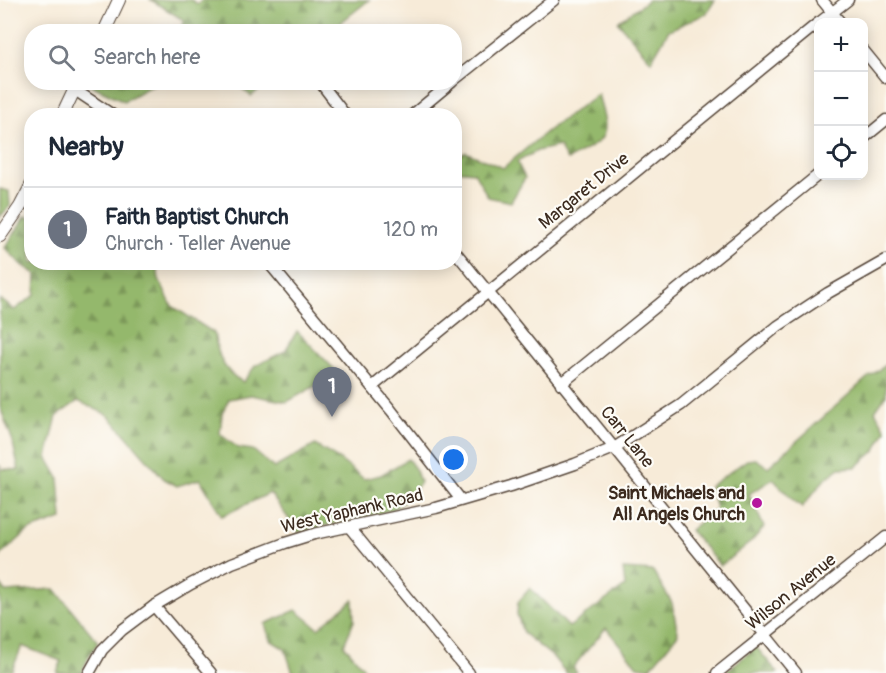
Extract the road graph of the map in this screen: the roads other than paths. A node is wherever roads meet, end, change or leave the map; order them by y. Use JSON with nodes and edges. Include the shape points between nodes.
{"nodes":[{"id":1,"x":119,"y":0,"type":"edge"},
{"id":2,"x":554,"y":0,"type":"edge"},
{"id":3,"x":822,"y":0,"type":"edge"},
{"id":4,"x":848,"y":0,"type":"edge"},
{"id":5,"x":833,"y":12,"type":"junction"},
{"id":6,"x":825,"y":18,"type":"edge"},
{"id":7,"x":837,"y":18,"type":"edge"},
{"id":8,"x":108,"y":24,"type":"edge"},
{"id":9,"x":814,"y":27,"type":"edge"},
{"id":10,"x":868,"y":56,"type":"edge"},
{"id":11,"x":462,"y":75,"type":"edge"},
{"id":12,"x":886,"y":78,"type":"edge"},
{"id":13,"x":74,"y":90,"type":"edge"},
{"id":14,"x":81,"y":90,"type":"edge"},
{"id":15,"x":326,"y":90,"type":"edge"},
{"id":16,"x":443,"y":90,"type":"edge"},
{"id":17,"x":66,"y":108,"type":"edge"},
{"id":18,"x":104,"y":108,"type":"edge"},
{"id":19,"x":340,"y":108,"type":"edge"},
{"id":20,"x":421,"y":108,"type":"edge"},
{"id":21,"x":886,"y":120,"type":"edge"},
{"id":22,"x":868,"y":135,"type":"edge"},
{"id":23,"x":814,"y":179,"type":"edge"},
{"id":24,"x":24,"y":199,"type":"edge"},
{"id":25,"x":0,"y":236,"type":"edge"},
{"id":26,"x":462,"y":260,"type":"edge"},
{"id":27,"x":886,"y":260,"type":"edge"},
{"id":28,"x":275,"y":270,"type":"edge"},
{"id":29,"x":488,"y":291,"type":"junction"},
{"id":30,"x":561,"y":384,"type":"junction"},
{"id":31,"x":372,"y":387,"type":"junction"},
{"id":32,"x":614,"y":448,"type":"junction"},
{"id":33,"x":461,"y":500,"type":"junction"},
{"id":34,"x":350,"y":528,"type":"junction"},
{"id":35,"x":886,"y":537,"type":"edge"},
{"id":36,"x":154,"y":606,"type":"junction"},
{"id":37,"x":765,"y":634,"type":"junction"},
{"id":38,"x":89,"y":673,"type":"edge"},
{"id":39,"x":211,"y":673,"type":"edge"},
{"id":40,"x":469,"y":673,"type":"edge"},
{"id":41,"x":717,"y":673,"type":"edge"},
{"id":42,"x":796,"y":673,"type":"edge"}],
"edges":[{"from":1,"to":8,"type":"main road"},
{"from":2,"to":11,"type":"street"},
{"from":3,"to":5,"type":"street"},
{"from":4,"to":5,"type":"street","name":"Margaret Drive"},
{"from":5,"to":6,"type":"street","name":"Margaret Drive"},
{"from":5,"to":7,"type":"street"},
{"from":9,"to":29,"type":"street","name":"Margaret Drive"},
{"from":10,"to":12,"type":"street"},
{"from":13,"to":17,"type":"main road"},
{"from":14,"to":18,"type":"street"},
{"from":15,"to":19,"type":"street"},
{"from":16,"to":20,"type":"street"},
{"from":21,"to":22,"type":"street"},
{"from":23,"to":30,"type":"street"},
{"from":24,"to":25,"type":"main road"},
{"from":26,"to":29,"type":"street","name":"Carr Lane"},
{"from":27,"to":32,"type":"street","name":"West Yaphank Road","via":[[778,326],[681,405]]},
{"from":28,"to":31,"type":"street"},
{"from":29,"to":30,"type":"street","name":"Carr Lane"},
{"from":29,"to":31,"type":"street","name":"Margaret Drive"},
{"from":30,"to":32,"type":"street","name":"Carr Lane"},
{"from":31,"to":33,"type":"street"},
{"from":32,"to":33,"type":"street","name":"West Yaphank Road"},
{"from":32,"to":37,"type":"street","name":"Carr Lane"},
{"from":33,"to":34,"type":"street","name":"West Yaphank Road"},
{"from":34,"to":36,"type":"street","name":"West Yaphank Road","via":[[314,534],[232,563]]},
{"from":34,"to":40,"type":"street"},
{"from":35,"to":37,"type":"street","name":"Wilson Avenue"},
{"from":36,"to":38,"type":"street","name":"West Yaphank Road","via":[[102,650]]},
{"from":36,"to":39,"type":"street"},
{"from":37,"to":41,"type":"street","name":"Wilson Avenue"},
{"from":37,"to":42,"type":"street","name":"Carr Lane"}]}
